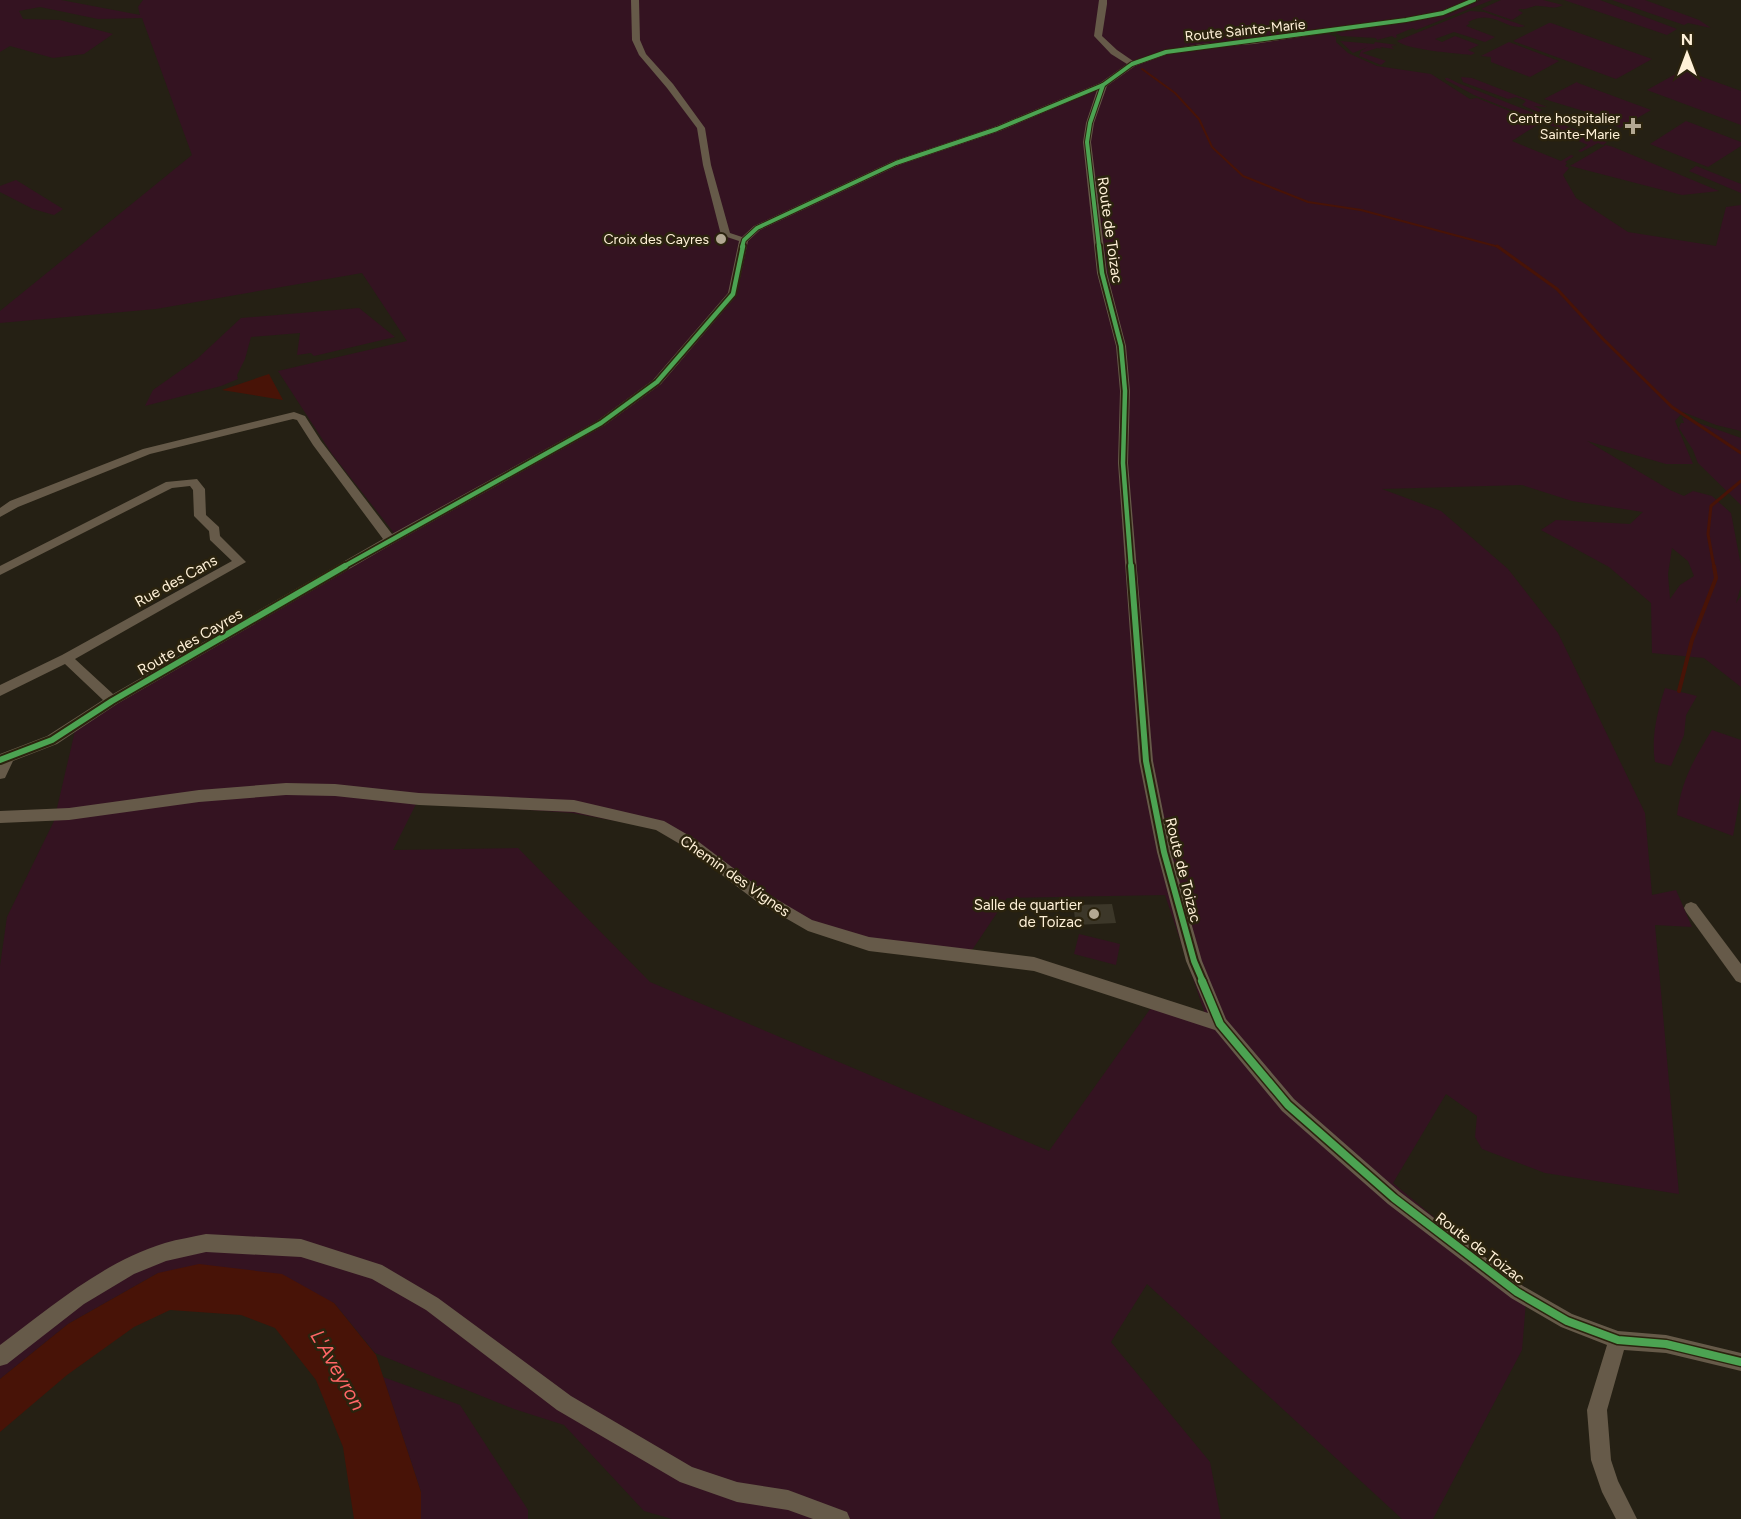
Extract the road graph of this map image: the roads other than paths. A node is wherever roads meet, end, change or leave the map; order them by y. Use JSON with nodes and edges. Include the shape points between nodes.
{"nodes":[{"id":1,"x":635,"y":0,"type":"edge"},
{"id":2,"x":1103,"y":0,"type":"edge"},
{"id":3,"x":1474,"y":0,"type":"edge"},
{"id":4,"x":1132,"y":63,"type":"junction"},
{"id":5,"x":1102,"y":85,"type":"junction"},
{"id":6,"x":744,"y":240,"type":"junction"},
{"id":7,"x":0,"y":513,"type":"edge"},
{"id":8,"x":390,"y":540,"type":"junction"},
{"id":9,"x":0,"y":571,"type":"edge"},
{"id":10,"x":66,"y":658,"type":"junction"},
{"id":11,"x":0,"y":691,"type":"edge"},
{"id":12,"x":112,"y":701,"type":"junction"},
{"id":13,"x":3,"y":760,"type":"edge"},
{"id":14,"x":0,"y":774,"type":"edge"},
{"id":15,"x":0,"y":817,"type":"edge"},
{"id":16,"x":1691,"y":908,"type":"dead end"},
{"id":17,"x":1741,"y":976,"type":"edge"},
{"id":18,"x":1220,"y":1024,"type":"junction"},
{"id":19,"x":1618,"y":1340,"type":"junction"},
{"id":20,"x":0,"y":1357,"type":"edge"},
{"id":21,"x":1741,"y":1362,"type":"edge"},
{"id":22,"x":840,"y":1519,"type":"edge"},
{"id":23,"x":1627,"y":1519,"type":"edge"}],
"edges":[{"from":1,"to":6,"type":"street","via":[[636,40],[643,55],[701,128],[726,235]]},
{"from":2,"to":4,"type":"street","via":[[1098,36]]},
{"from":3,"to":4,"type":"street","name":"Route Sainte-Marie","via":[[1434,15],[1254,42],[1182,48]]},
{"from":4,"to":5,"type":"street","name":"Route Sainte-Marie"},
{"from":5,"to":6,"type":"street","name":"Route Sainte-Marie","via":[[997,129],[896,163],[757,228]]},
{"from":5,"to":18,"type":"street","name":"Route de Toizac","via":[[1087,142],[1102,273],[1121,346],[1125,391],[1123,463],[1146,761],[1167,863],[1194,961]]},
{"from":6,"to":8,"type":"street","name":"Route des Cayres","via":[[734,294],[657,382],[601,423]]},
{"from":7,"to":8,"type":"street","via":[[147,451],[294,415],[301,418]]},
{"from":8,"to":12,"type":"street","name":"Route des Cayres"},
{"from":9,"to":10,"type":"street","name":"Rue des Cans","via":[[170,485],[193,482],[199,489],[200,516],[215,530],[214,537],[240,562]]},
{"from":10,"to":11,"type":"street"},
{"from":10,"to":12,"type":"street"},
{"from":12,"to":13,"type":"street","name":"Route des Cayres","via":[[52,740]]},
{"from":13,"to":14,"type":"street"},
{"from":15,"to":18,"type":"street","name":"Chemin des Vignes","via":[[69,814],[248,791],[335,790],[419,799],[574,806],[659,825],[808,925],[869,944],[1034,964]]},
{"from":16,"to":17,"type":"street"},
{"from":18,"to":19,"type":"street","name":"Route de Toizac","via":[[1288,1105],[1394,1198],[1517,1292],[1567,1321]]},
{"from":19,"to":21,"type":"street","name":"Route de Toizac","via":[[1666,1344]]},
{"from":19,"to":23,"type":"street","via":[[1597,1410],[1601,1460]]},
{"from":20,"to":22,"type":"street","via":[[78,1298],[128,1268],[165,1252],[206,1243],[301,1248],[376,1270],[432,1304],[564,1403],[687,1475],[737,1492],[788,1500]]}]}
